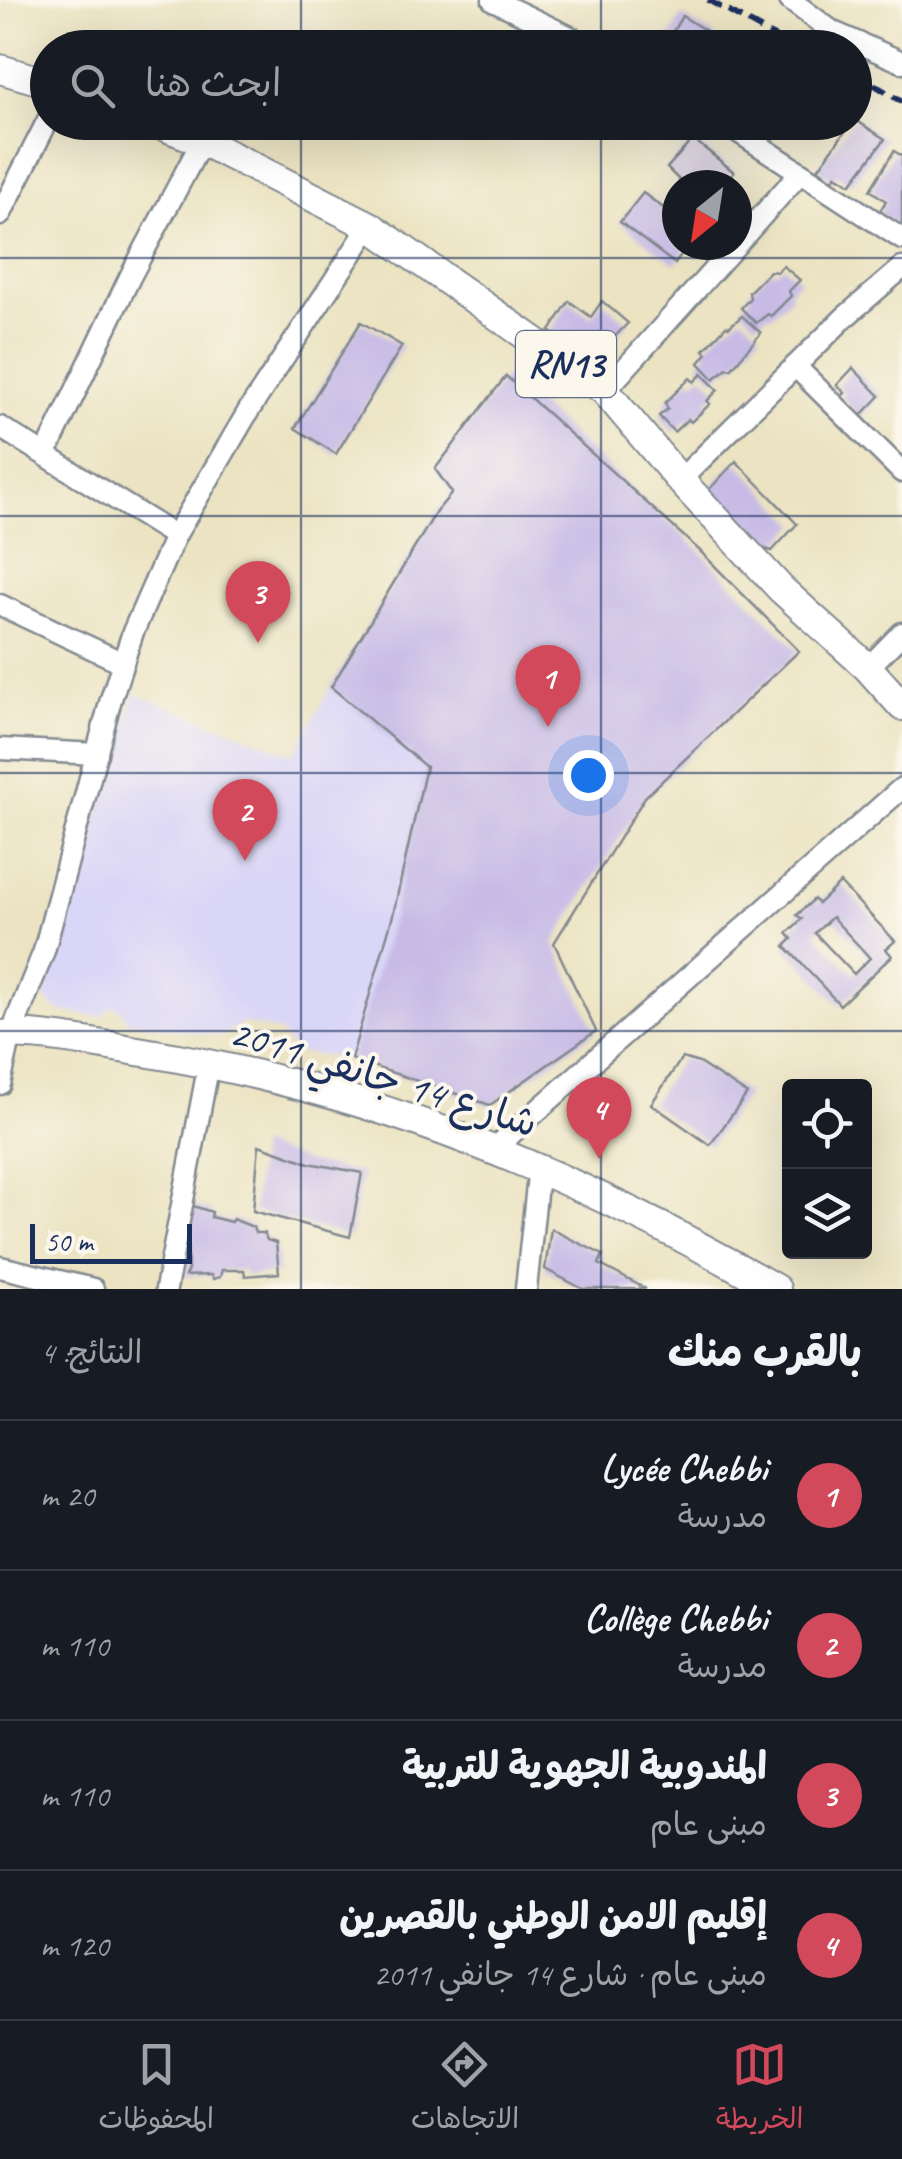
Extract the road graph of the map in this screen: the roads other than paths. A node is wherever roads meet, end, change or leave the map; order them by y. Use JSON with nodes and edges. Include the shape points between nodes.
{"nodes":[{"id":1,"x":493,"y":0,"type":"edge"},
{"id":2,"x":790,"y":0,"type":"edge"},
{"id":3,"x":556,"y":30,"type":"edge"},
{"id":4,"x":830,"y":30,"type":"edge"},
{"id":5,"x":872,"y":49,"type":"edge"},
{"id":6,"x":902,"y":62,"type":"edge"},
{"id":7,"x":0,"y":69,"type":"edge"},
{"id":8,"x":30,"y":78,"type":"edge"},
{"id":9,"x":38,"y":140,"type":"edge"},
{"id":10,"x":749,"y":140,"type":"edge"},
{"id":11,"x":202,"y":141,"type":"joint"},
{"id":12,"x":799,"y":174,"type":"junction"},
{"id":13,"x":0,"y":215,"type":"edge"},
{"id":14,"x":370,"y":226,"type":"junction"},
{"id":15,"x":752,"y":226,"type":"edge"},
{"id":16,"x":902,"y":239,"type":"edge"},
{"id":17,"x":722,"y":260,"type":"edge"},
{"id":18,"x":902,"y":268,"type":"edge"},
{"id":19,"x":795,"y":366,"type":"junction"},
{"id":20,"x":605,"y":391,"type":"junction"},
{"id":21,"x":0,"y":427,"type":"edge"},
{"id":22,"x":46,"y":453,"type":"junction"},
{"id":23,"x":902,"y":472,"type":"edge"},
{"id":24,"x":680,"y":480,"type":"junction"},
{"id":25,"x":175,"y":536,"type":"junction"},
{"id":26,"x":0,"y":606,"type":"edge"},
{"id":27,"x":902,"y":633,"type":"edge"},
{"id":28,"x":123,"y":663,"type":"junction"},
{"id":29,"x":868,"y":668,"type":"junction"},
{"id":30,"x":902,"y":706,"type":"edge"},
{"id":31,"x":0,"y":749,"type":"edge"},
{"id":32,"x":97,"y":754,"type":"junction"},
{"id":33,"x":902,"y":788,"type":"edge"},
{"id":34,"x":5,"y":1034,"type":"edge"},
{"id":35,"x":209,"y":1063,"type":"junction"},
{"id":36,"x":0,"y":1084,"type":"edge"},
{"id":37,"x":494,"y":1149,"type":"junction"},
{"id":38,"x":539,"y":1166,"type":"junction"},
{"id":39,"x":0,"y":1267,"type":"edge"},
{"id":40,"x":93,"y":1289,"type":"edge"},
{"id":41,"x":166,"y":1289,"type":"edge"},
{"id":42,"x":526,"y":1289,"type":"edge"},
{"id":43,"x":776,"y":1289,"type":"edge"}],
"edges":[{"from":1,"to":3,"type":"street"},
{"from":2,"to":4,"type":"street"},
{"from":5,"to":6,"type":"street"},
{"from":7,"to":8,"type":"main road"},
{"from":9,"to":13,"type":"street"},
{"from":10,"to":12,"type":"street"},
{"from":11,"to":14,"type":"main road","number":"RN13"},
{"from":11,"to":22,"type":"street"},
{"from":12,"to":15,"type":"street"},
{"from":12,"to":16,"type":"street"},
{"from":14,"to":20,"type":"main road","number":"RN13"},
{"from":14,"to":25,"type":"street"},
{"from":17,"to":20,"type":"street"},
{"from":18,"to":19,"type":"street"},
{"from":19,"to":23,"type":"street"},
{"from":19,"to":24,"type":"street"},
{"from":20,"to":24,"type":"main road","number":"RN13"},
{"from":21,"to":22,"type":"street"},
{"from":22,"to":25,"type":"street"},
{"from":24,"to":29,"type":"main road","number":"RN13"},
{"from":25,"to":28,"type":"street"},
{"from":26,"to":28,"type":"street"},
{"from":27,"to":29,"type":"street"},
{"from":28,"to":32,"type":"street"},
{"from":29,"to":30,"type":"main road","number":"RN13"},
{"from":31,"to":32,"type":"street"},
{"from":32,"to":34,"type":"street","via":[[44,951]]},
{"from":33,"to":37,"type":"street"},
{"from":34,"to":35,"type":"main road","name":"شارع 14 جانفي 2011"},
{"from":34,"to":36,"type":"street"},
{"from":35,"to":37,"type":"main road","name":"شارع 14 جانفي 2011","via":[[344,1097]]},
{"from":35,"to":41,"type":"street"},
{"from":37,"to":38,"type":"main road","name":"شارع 14 جانفي 2011"},
{"from":38,"to":42,"type":"street"},
{"from":38,"to":43,"type":"main road","name":"شارع 14 جانفي 2011"},
{"from":39,"to":40,"type":"street"}]}
